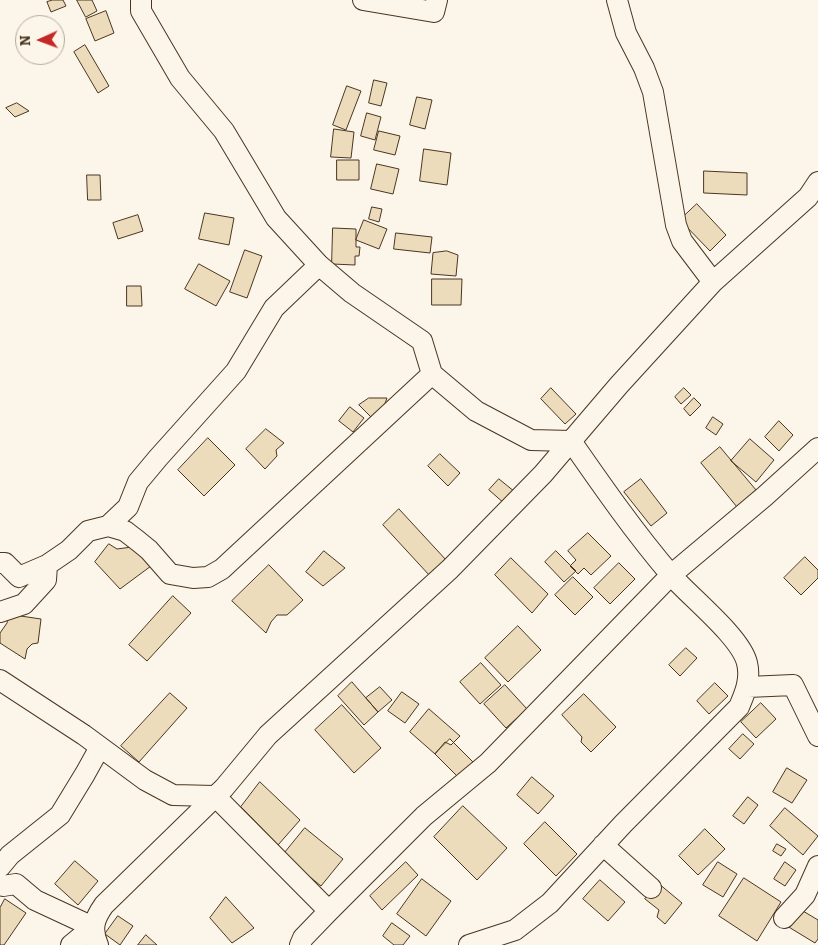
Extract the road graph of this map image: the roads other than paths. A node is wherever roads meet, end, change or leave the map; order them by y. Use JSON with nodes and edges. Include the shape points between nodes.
{"nodes":[{"id":1,"x":142,"y":0,"type":"edge"},
{"id":2,"x":363,"y":0,"type":"edge"},
{"id":3,"x":436,"y":0,"type":"edge"},
{"id":4,"x":616,"y":0,"type":"edge"},
{"id":5,"x":818,"y":182,"type":"edge"},
{"id":6,"x":319,"y":265,"type":"junction"},
{"id":7,"x":713,"y":282,"type":"junction"},
{"id":8,"x":432,"y":374,"type":"junction"},
{"id":9,"x":571,"y":441,"type":"junction"},
{"id":10,"x":818,"y":448,"type":"edge"},
{"id":11,"x":108,"y":526,"type":"junction"},
{"id":12,"x":0,"y":563,"type":"edge"},
{"id":13,"x":47,"y":565,"type":"junction"},
{"id":14,"x":671,"y":576,"type":"junction"},
{"id":15,"x":0,"y":612,"type":"edge"},
{"id":16,"x":0,"y":680,"type":"edge"},
{"id":17,"x":748,"y":687,"type":"junction"},
{"id":18,"x":818,"y":736,"type":"edge"},
{"id":19,"x":100,"y":747,"type":"junction"},
{"id":20,"x":173,"y":795,"type":"junction"},
{"id":21,"x":215,"y":796,"type":"junction"},
{"id":22,"x":181,"y":830,"type":"junction"},
{"id":23,"x":604,"y":845,"type":"junction"},
{"id":24,"x":818,"y":866,"type":"edge"},
{"id":25,"x":1,"y":876,"type":"edge"},
{"id":26,"x":651,"y":888,"type":"dead end"},
{"id":27,"x":329,"y":911,"type":"junction"},
{"id":28,"x":784,"y":918,"type":"dead end"},
{"id":29,"x":96,"y":936,"type":"edge"},
{"id":30,"x":71,"y":945,"type":"edge"},
{"id":31,"x":300,"y":945,"type":"edge"},
{"id":32,"x":470,"y":945,"type":"edge"}],
"edges":[{"from":1,"to":6,"type":"street","via":[[141,11],[180,78],[224,131],[276,218]]},
{"from":2,"to":3,"type":"street","via":[[434,12]]},
{"from":4,"to":7,"type":"street","via":[[626,33],[653,92],[676,225],[682,241]]},
{"from":5,"to":7,"type":"street","via":[[808,197]]},
{"from":6,"to":8,"type":"street","via":[[352,293],[422,341]]},
{"from":6,"to":11,"type":"street","via":[[274,308],[236,371],[138,482],[128,507]]},
{"from":7,"to":9,"type":"street"},
{"from":8,"to":9,"type":"street","via":[[476,412],[531,440]]},
{"from":8,"to":11,"type":"street","via":[[222,569],[208,577],[170,574],[138,540]]},
{"from":9,"to":14,"type":"street"},
{"from":9,"to":21,"type":"street","via":[[450,569],[268,735]]},
{"from":10,"to":14,"type":"street"},
{"from":11,"to":13,"type":"street","via":[[88,531]]},
{"from":12,"to":13,"type":"street","via":[[5,563],[19,578]]},
{"from":13,"to":15,"type":"street","via":[[46,580],[24,604]]},
{"from":14,"to":17,"type":"street","via":[[737,642],[747,663]]},
{"from":14,"to":27,"type":"street","via":[[488,762],[424,816]]},
{"from":16,"to":19,"type":"street"},
{"from":17,"to":18,"type":"street","via":[[793,685]]},
{"from":17,"to":23,"type":"street","via":[[739,707]]},
{"from":19,"to":20,"type":"street","via":[[145,780]]},
{"from":19,"to":25,"type":"street","via":[[60,815],[10,855]]},
{"from":20,"to":21,"type":"street"},
{"from":20,"to":22,"type":"street"},
{"from":21,"to":22,"type":"street"},
{"from":21,"to":27,"type":"street"},
{"from":22,"to":29,"type":"street","via":[[104,905],[95,918]]},
{"from":23,"to":26,"type":"street"},
{"from":23,"to":32,"type":"street","via":[[550,903],[515,930]]},
{"from":24,"to":28,"type":"street","via":[[805,896]]},
{"from":25,"to":29,"type":"street"},
{"from":27,"to":31,"type":"street"},
{"from":29,"to":30,"type":"street"}]}
